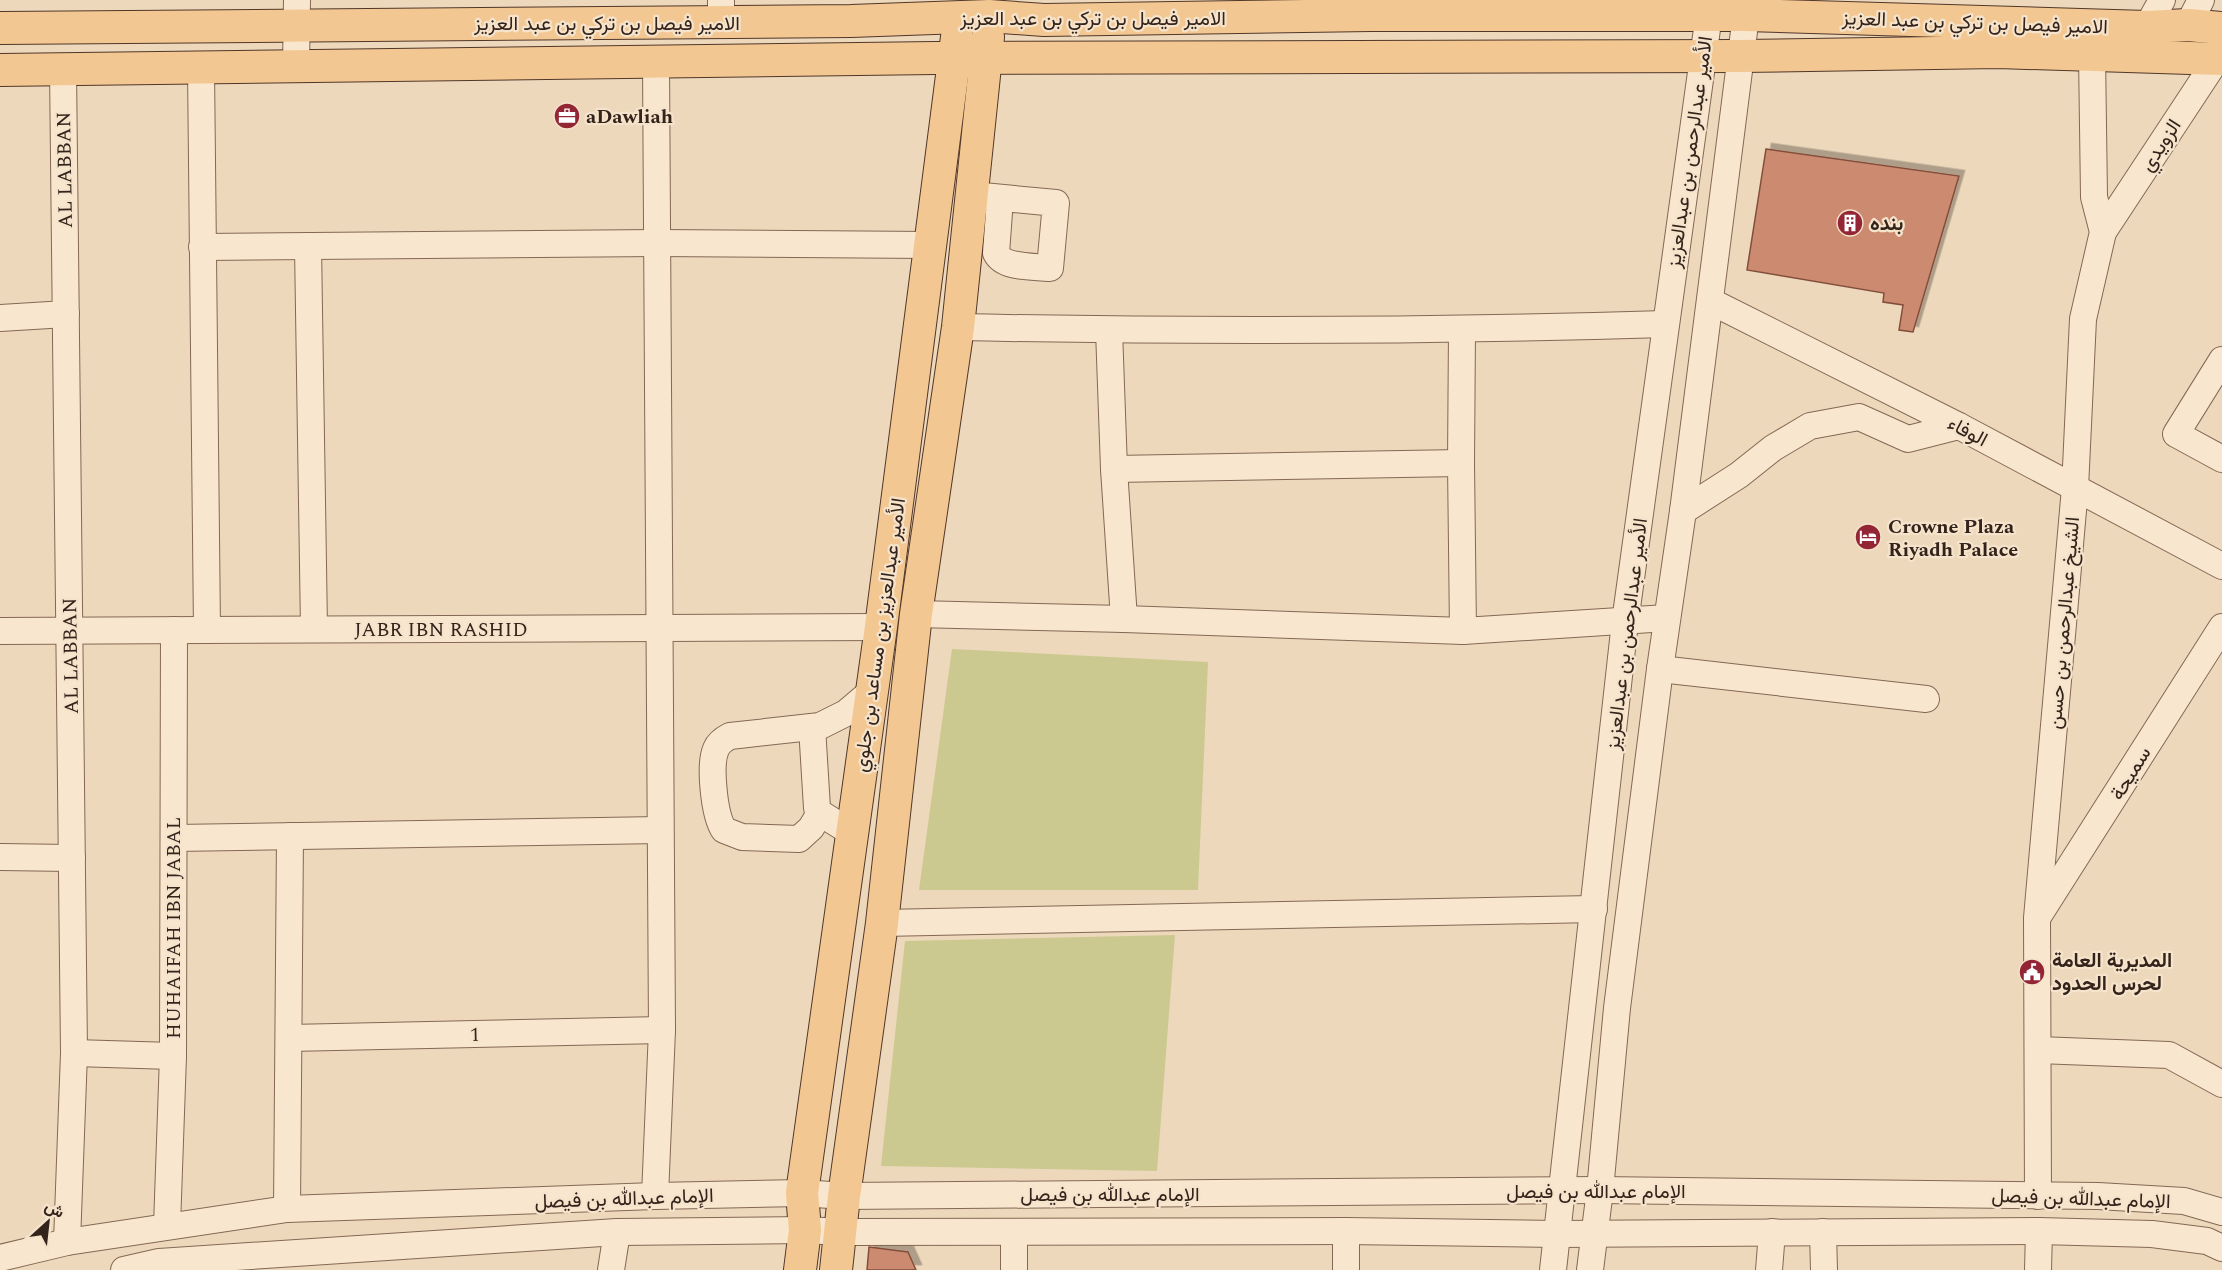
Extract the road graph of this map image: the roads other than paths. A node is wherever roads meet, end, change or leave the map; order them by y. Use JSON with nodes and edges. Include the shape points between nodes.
{"nodes":[{"id":1,"x":2162,"y":0,"type":"edge"},
{"id":2,"x":975,"y":8,"type":"edge"},
{"id":3,"x":1371,"y":8,"type":"edge"},
{"id":4,"x":1710,"y":8,"type":"edge"},
{"id":5,"x":1747,"y":8,"type":"edge"},
{"id":6,"x":851,"y":10,"type":"edge"},
{"id":7,"x":721,"y":11,"type":"edge"},
{"id":8,"x":297,"y":13,"type":"edge"},
{"id":9,"x":2195,"y":13,"type":"edge"},
{"id":10,"x":2147,"y":27,"type":"junction"},
{"id":11,"x":0,"y":28,"type":"edge"},
{"id":12,"x":2222,"y":28,"type":"edge"},
{"id":13,"x":2092,"y":54,"type":"junction"},
{"id":14,"x":1702,"y":55,"type":"junction"},
{"id":15,"x":1741,"y":56,"type":"junction"},
{"id":16,"x":970,"y":58,"type":"junction"},
{"id":17,"x":2220,"y":59,"type":"edge"},
{"id":18,"x":656,"y":62,"type":"junction"},
{"id":19,"x":296,"y":67,"type":"junction"},
{"id":20,"x":201,"y":68,"type":"junction"},
{"id":21,"x":63,"y":69,"type":"junction"},
{"id":22,"x":0,"y":70,"type":"edge"},
{"id":23,"x":2103,"y":232,"type":"junction"},
{"id":24,"x":657,"y":243,"type":"junction"},
{"id":25,"x":929,"y":245,"type":"junction"},
{"id":26,"x":308,"y":246,"type":"junction"},
{"id":27,"x":202,"y":247,"type":"junction"},
{"id":28,"x":1710,"y":302,"type":"junction"},
{"id":29,"x":66,"y":315,"type":"junction"},
{"id":30,"x":0,"y":318,"type":"edge"},
{"id":31,"x":1665,"y":324,"type":"junction"},
{"id":32,"x":958,"y":327,"type":"junction"},
{"id":33,"x":1109,"y":330,"type":"junction"},
{"id":34,"x":1462,"y":330,"type":"junction"},
{"id":35,"x":2222,"y":360,"type":"edge"},
{"id":36,"x":1959,"y":426,"type":"junction"},
{"id":37,"x":2222,"y":459,"type":"edge"},
{"id":38,"x":1461,"y":463,"type":"junction"},
{"id":39,"x":1114,"y":469,"type":"junction"},
{"id":40,"x":2075,"y":488,"type":"junction"},
{"id":41,"x":1683,"y":511,"type":"junction"},
{"id":42,"x":2222,"y":566,"type":"edge"},
{"id":43,"x":916,"y":614,"type":"junction"},
{"id":44,"x":1667,"y":618,"type":"junction"},
{"id":45,"x":1124,"y":619,"type":"junction"},
{"id":46,"x":1625,"y":622,"type":"junction"},
{"id":47,"x":881,"y":627,"type":"junction"},
{"id":48,"x":2222,"y":627,"type":"edge"},
{"id":49,"x":659,"y":628,"type":"junction"},
{"id":50,"x":314,"y":629,"type":"junction"},
{"id":51,"x":70,"y":630,"type":"junction"},
{"id":52,"x":174,"y":630,"type":"junction"},
{"id":53,"x":207,"y":630,"type":"junction"},
{"id":54,"x":0,"y":631,"type":"edge"},
{"id":55,"x":1463,"y":631,"type":"junction"},
{"id":56,"x":1660,"y":669,"type":"junction"},
{"id":57,"x":872,"y":691,"type":"junction"},
{"id":58,"x":1926,"y":699,"type":"dead end"},
{"id":59,"x":812,"y":727,"type":"junction"},
{"id":60,"x":820,"y":813,"type":"junction"},
{"id":61,"x":660,"y":830,"type":"junction"},
{"id":62,"x":852,"y":833,"type":"junction"},
{"id":63,"x":290,"y":836,"type":"junction"},
{"id":64,"x":174,"y":838,"type":"junction"},
{"id":65,"x":0,"y":857,"type":"edge"},
{"id":66,"x":72,"y":858,"type":"junction"},
{"id":67,"x":1594,"y":909,"type":"junction"},
{"id":68,"x":2037,"y":918,"type":"junction"},
{"id":69,"x":882,"y":923,"type":"junction"},
{"id":70,"x":662,"y":1030,"type":"junction"},
{"id":71,"x":289,"y":1038,"type":"junction"},
{"id":72,"x":2038,"y":1050,"type":"junction"},
{"id":73,"x":74,"y":1053,"type":"junction"},
{"id":74,"x":173,"y":1056,"type":"junction"},
{"id":75,"x":2222,"y":1084,"type":"edge"},
{"id":76,"x":1561,"y":1190,"type":"junction"},
{"id":77,"x":1600,"y":1190,"type":"junction"},
{"id":78,"x":802,"y":1193,"type":"junction"},
{"id":79,"x":1151,"y":1193,"type":"junction"},
{"id":80,"x":1244,"y":1193,"type":"junction"},
{"id":81,"x":656,"y":1196,"type":"junction"},
{"id":82,"x":844,"y":1196,"type":"junction"},
{"id":83,"x":2038,"y":1196,"type":"junction"},
{"id":84,"x":287,"y":1209,"type":"junction"},
{"id":85,"x":2222,"y":1212,"type":"edge"},
{"id":86,"x":167,"y":1226,"type":"junction"},
{"id":87,"x":805,"y":1230,"type":"junction"},
{"id":88,"x":1156,"y":1231,"type":"junction"},
{"id":89,"x":1248,"y":1231,"type":"junction"},
{"id":90,"x":1346,"y":1231,"type":"junction"},
{"id":91,"x":2039,"y":1231,"type":"junction"},
{"id":92,"x":617,"y":1232,"type":"junction"},
{"id":93,"x":842,"y":1232,"type":"junction"},
{"id":94,"x":1014,"y":1232,"type":"junction"},
{"id":95,"x":1772,"y":1232,"type":"junction"},
{"id":96,"x":1823,"y":1232,"type":"junction"},
{"id":97,"x":1594,"y":1233,"type":"junction"},
{"id":98,"x":1557,"y":1234,"type":"junction"},
{"id":99,"x":67,"y":1242,"type":"junction"},
{"id":100,"x":2222,"y":1248,"type":"edge"},
{"id":101,"x":0,"y":1258,"type":"edge"},
{"id":102,"x":160,"y":1266,"type":"edge"},
{"id":103,"x":124,"y":1270,"type":"edge"},
{"id":104,"x":611,"y":1270,"type":"edge"},
{"id":105,"x":800,"y":1270,"type":"edge"},
{"id":106,"x":836,"y":1270,"type":"edge"},
{"id":107,"x":1014,"y":1270,"type":"edge"},
{"id":108,"x":1346,"y":1270,"type":"edge"},
{"id":109,"x":1552,"y":1270,"type":"edge"},
{"id":110,"x":1590,"y":1270,"type":"edge"},
{"id":111,"x":1769,"y":1270,"type":"edge"},
{"id":112,"x":1824,"y":1270,"type":"edge"},
{"id":113,"x":2038,"y":1270,"type":"edge"}],
"edges":[{"from":1,"to":10,"type":"street"},
{"from":2,"to":3,"type":"main road","name":"الامير فيصل بن تركي بن عبد العزيز","via":[[1044,20]]},
{"from":2,"to":6,"type":"main road","name":"الامير فيصل بن تركي بن عبد العزيز"},
{"from":2,"to":16,"type":"main road","name":"الأمير عبدالعزيز بن مساعد بن جلوي"},
{"from":3,"to":4,"type":"main road","name":"الامير فيصل بن تركي بن عبد العزيز"},
{"from":4,"to":5,"type":"main road","name":"الامير فيصل بن تركي بن عبد العزيز"},
{"from":4,"to":14,"type":"street","name":"الأمير عبدالرحمن بن عبدالعزيز"},
{"from":5,"to":10,"type":"main road","name":"الامير فيصل بن تركي بن عبد العزيز"},
{"from":5,"to":15,"type":"street","name":"الأمير عبدالرحمن بن عبدالعزيز"},
{"from":6,"to":7,"type":"main road","name":"الامير فيصل بن تركي بن عبد العزيز"},
{"from":7,"to":8,"type":"main road","name":"الامير فيصل بن تركي بن عبد العزيز"},
{"from":8,"to":11,"type":"main road","name":"الامير فيصل بن تركي بن عبد العزيز"},
{"from":8,"to":19,"type":"street"},
{"from":9,"to":10,"type":"main road","name":"الامير فيصل بن تركي بن عبد العزيز"},
{"from":9,"to":12,"type":"main road","name":"الامير فيصل بن تركي بن عبد العزيز"},
{"from":13,"to":15,"type":"main road","name":"الامير فيصل بن تركي بن عبد العزيز"},
{"from":13,"to":17,"type":"main road","name":"الامير فيصل بن تركي بن عبد العزيز"},
{"from":13,"to":23,"type":"street","name":"الشيخ عبدالرحمن بن حسن","via":[[2094,197]]},
{"from":14,"to":15,"type":"main road","name":"الامير فيصل بن تركي بن عبد العزيز"},
{"from":14,"to":16,"type":"main road","name":"الامير فيصل بن تركي بن عبد العزيز"},
{"from":14,"to":31,"type":"street","name":"الأمير عبدالرحمن بن عبدالعزيز"},
{"from":15,"to":28,"type":"street","name":"الأمير عبدالرحمن بن عبدالعزيز"},
{"from":16,"to":18,"type":"main road","name":"الامير فيصل بن تركي بن عبد العزيز"},
{"from":16,"to":25,"type":"main road","name":"الأمير عبدالعزيز بن مساعد بن جلوي"},
{"from":16,"to":32,"type":"main road","name":"الأمير عبدالعزيز بن مساعد بن جلوي","via":[[986,197]]},
{"from":17,"to":23,"type":"street","name":"الزويدي"},
{"from":18,"to":19,"type":"main road","name":"الامير فيصل بن تركي بن عبد العزيز"},
{"from":18,"to":24,"type":"street"},
{"from":19,"to":20,"type":"main road","name":"الامير فيصل بن تركي بن عبد العزيز"},
{"from":20,"to":21,"type":"main road","name":"الامير فيصل بن تركي بن عبد العزيز"},
{"from":20,"to":27,"type":"street"},
{"from":21,"to":22,"type":"main road","name":"الامير فيصل بن تركي بن عبد العزيز"},
{"from":21,"to":29,"type":"street","name":"AL LABBAN"},
{"from":23,"to":40,"type":"street","name":"الشيخ عبدالرحمن بن حسن","via":[[2083,319]]},
{"from":24,"to":25,"type":"street"},
{"from":24,"to":26,"type":"street"},
{"from":24,"to":49,"type":"street"},
{"from":25,"to":47,"type":"main road","name":"الأمير عبدالعزيز بن مساعد بن جلوي"},
{"from":26,"to":27,"type":"street"},
{"from":26,"to":50,"type":"street"},
{"from":27,"to":53,"type":"street"},
{"from":28,"to":36,"type":"street","name":"الوفاء"},
{"from":28,"to":41,"type":"street","name":"الأمير عبدالرحمن بن عبدالعزيز"},
{"from":29,"to":30,"type":"street"},
{"from":29,"to":51,"type":"street","name":"AL LABBAN"},
{"from":31,"to":34,"type":"street"},
{"from":31,"to":46,"type":"street","name":"الأمير عبدالرحمن بن عبدالعزيز"},
{"from":32,"to":33,"type":"street"},
{"from":32,"to":43,"type":"main road","name":"الأمير عبدالعزيز بن مساعد بن جلوي"},
{"from":33,"to":34,"type":"street"},
{"from":33,"to":39,"type":"street"},
{"from":34,"to":38,"type":"street"},
{"from":35,"to":37,"type":"street","via":[[2176,434]]},
{"from":36,"to":40,"type":"street","name":"الوفاء"},
{"from":36,"to":41,"type":"street","via":[[1908,439],[1859,417],[1810,426]]},
{"from":38,"to":39,"type":"street"},
{"from":38,"to":55,"type":"street"},
{"from":39,"to":45,"type":"street"},
{"from":40,"to":42,"type":"street","name":"الوفاء"},
{"from":40,"to":68,"type":"street","name":"الشيخ عبدالرحمن بن حسن"},
{"from":41,"to":44,"type":"street","name":"الأمير عبدالرحمن بن عبدالعزيز"},
{"from":43,"to":45,"type":"street"},
{"from":43,"to":69,"type":"main road","name":"الأمير عبدالعزيز بن مساعد بن جلوي"},
{"from":44,"to":46,"type":"street"},
{"from":44,"to":56,"type":"street","name":"الأمير عبدالرحمن بن عبدالعزيز"},
{"from":45,"to":55,"type":"street"},
{"from":46,"to":55,"type":"street"},
{"from":46,"to":67,"type":"street","name":"الأمير عبدالرحمن بن عبدالعزيز"},
{"from":47,"to":49,"type":"street","name":"JABR IBN RASHID"},
{"from":47,"to":57,"type":"main road","name":"الأمير عبدالعزيز بن مساعد بن جلوي"},
{"from":48,"to":68,"type":"street","name":"سميحة"},
{"from":49,"to":50,"type":"street","name":"JABR IBN RASHID"},
{"from":49,"to":61,"type":"street"},
{"from":50,"to":53,"type":"street","name":"JABR IBN RASHID"},
{"from":51,"to":52,"type":"street","name":"JABR IBN RASHID"},
{"from":51,"to":54,"type":"street","name":"JABR IBN RASHID"},
{"from":51,"to":66,"type":"street","name":"AL LABBAN"},
{"from":52,"to":53,"type":"street","name":"JABR IBN RASHID"},
{"from":52,"to":64,"type":"street","name":"HUHAIFAH IBN JABAL"},
{"from":56,"to":58,"type":"street"},
{"from":56,"to":77,"type":"street","name":"الأمير عبدالرحمن بن عبدالعزيز","via":[[1617,1008]]},
{"from":57,"to":59,"type":"street","via":[[834,721]]},
{"from":57,"to":62,"type":"main road","name":"الأمير عبدالعزيز بن مساعد بن جلوي"},
{"from":59,"to":60,"type":"street","via":[[816,805]]},
{"from":59,"to":60,"type":"street","via":[[730,736],[721,741],[713,760],[717,811],[720,824],[732,835],[799,839]]},
{"from":60,"to":62,"type":"street"},
{"from":61,"to":63,"type":"street"},
{"from":61,"to":70,"type":"street"},
{"from":62,"to":78,"type":"main road","name":"الأمير عبدالعزيز بن مساعد بن جلوي"},
{"from":63,"to":64,"type":"street"},
{"from":63,"to":71,"type":"street"},
{"from":64,"to":74,"type":"street","name":"HUHAIFAH IBN JABAL"},
{"from":65,"to":66,"type":"street"},
{"from":66,"to":73,"type":"street","name":"AL LABBAN"},
{"from":67,"to":69,"type":"street"},
{"from":67,"to":76,"type":"street","name":"الأمير عبدالرحمن بن عبدالعزيز"},
{"from":68,"to":72,"type":"street","name":"الشيخ عبدالرحمن بن حسن"},
{"from":69,"to":82,"type":"main road","name":"الأمير عبدالعزيز بن مساعد بن جلوي"},
{"from":70,"to":71,"type":"street","name":"1"},
{"from":70,"to":81,"type":"street"},
{"from":71,"to":84,"type":"street"},
{"from":72,"to":75,"type":"street","via":[[2169,1055]]},
{"from":72,"to":83,"type":"street","name":"الشيخ عبدالرحمن بن حسن"},
{"from":73,"to":74,"type":"street"},
{"from":73,"to":99,"type":"street","name":"AL LABBAN"},
{"from":74,"to":86,"type":"street","name":"HUHAIFAH IBN JABAL"},
{"from":76,"to":77,"type":"street","name":"الإمام عبدالله بن فيصل"},
{"from":76,"to":80,"type":"street","name":"الإمام عبدالله بن فيصل"},
{"from":76,"to":98,"type":"street","name":"الأمير عبدالرحمن بن عبدالعزيز"},
{"from":77,"to":83,"type":"street","name":"الإمام عبدالله بن فيصل"},
{"from":77,"to":97,"type":"street","name":"الأمير عبدالرحمن بن عبدالعزيز"},
{"from":78,"to":81,"type":"street","name":"الإمام عبدالله بن فيصل"},
{"from":78,"to":82,"type":"street","name":"الإمام عبدالله بن فيصل"},
{"from":78,"to":87,"type":"main road","name":"الأمير عبدالعزيز بن مساعد بن جلوي"},
{"from":79,"to":80,"type":"street","name":"الإمام عبدالله بن فيصل"},
{"from":79,"to":82,"type":"street","name":"الإمام عبدالله بن فيصل"},
{"from":79,"to":88,"type":"street","via":[[1167,1198],[1174,1212],[1171,1224]]},
{"from":80,"to":89,"type":"street","via":[[1229,1197],[1222,1214],[1229,1227]]},
{"from":81,"to":84,"type":"street","name":"الإمام عبدالله بن فيصل"},
{"from":82,"to":93,"type":"main road","name":"الأمير عبدالعزيز بن مساعد بن جلوي"},
{"from":83,"to":85,"type":"street","name":"الإمام عبدالله بن فيصل","via":[[2184,1201]]},
{"from":84,"to":86,"type":"street","name":"الإمام عبدالله بن فيصل"},
{"from":86,"to":99,"type":"street","name":"الإمام عبدالله بن فيصل"},
{"from":87,"to":92,"type":"street","name":"الإمام عبدالله بن فيصل"},
{"from":87,"to":93,"type":"street","name":"الإمام عبدالله بن فيصل"},
{"from":87,"to":105,"type":"main road","name":"الأمير عبدالعزيز بن مساعد بن جلوي"},
{"from":88,"to":89,"type":"street","name":"الإمام عبدالله بن فيصل"},
{"from":88,"to":94,"type":"street","name":"الإمام عبدالله بن فيصل"},
{"from":89,"to":90,"type":"street","name":"الإمام عبدالله بن فيصل"},
{"from":90,"to":98,"type":"street","name":"الإمام عبدالله بن فيصل"},
{"from":90,"to":108,"type":"street"},
{"from":91,"to":96,"type":"street","name":"الإمام عبدالله بن فيصل"},
{"from":91,"to":100,"type":"street","name":"الإمام عبدالله بن فيصل","via":[[2152,1234],[2207,1241]]},
{"from":91,"to":113,"type":"street"},
{"from":92,"to":102,"type":"street","name":"الإمام عبدالله بن فيصل"},
{"from":92,"to":104,"type":"street"},
{"from":93,"to":94,"type":"street","name":"الإمام عبدالله بن فيصل"},
{"from":93,"to":106,"type":"main road","name":"الأمير عبدالعزيز بن مساعد بن جلوي"},
{"from":94,"to":107,"type":"street"},
{"from":95,"to":96,"type":"street","name":"الإمام عبدالله بن فيصل"},
{"from":95,"to":97,"type":"street","name":"الإمام عبدالله بن فيصل"},
{"from":95,"to":111,"type":"street"},
{"from":96,"to":112,"type":"street"},
{"from":97,"to":98,"type":"street","name":"الإمام عبدالله بن فيصل"},
{"from":97,"to":110,"type":"street","name":"الأمير عبدالرحمن بن عبدالعزيز"},
{"from":98,"to":109,"type":"street","name":"الأمير عبدالرحمن بن عبدالعزيز"},
{"from":99,"to":101,"type":"street","name":"الإمام عبدالله بن فيصل"},
{"from":102,"to":103,"type":"street","name":"الإمام عبدالله بن فيصل"}]}
